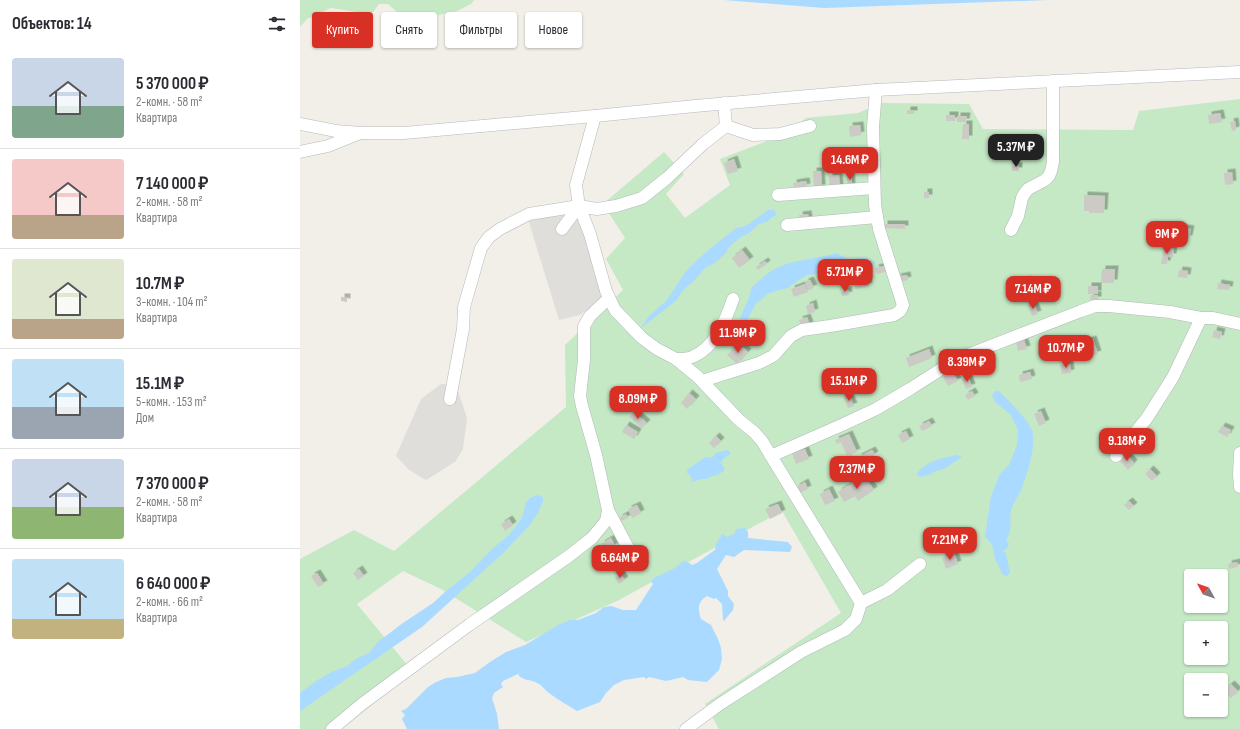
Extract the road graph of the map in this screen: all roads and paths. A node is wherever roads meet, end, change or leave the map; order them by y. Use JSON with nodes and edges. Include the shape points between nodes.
{"nodes":[{"id":1,"x":1240,"y":72,"type":"edge"},
{"id":2,"x":1053,"y":81,"type":"junction"},
{"id":3,"x":876,"y":90,"type":"junction"},
{"id":4,"x":724,"y":103,"type":"junction"},
{"id":5,"x":595,"y":116,"type":"junction"},
{"id":6,"x":300,"y":124,"type":"edge"},
{"id":7,"x":726,"y":126,"type":"junction"},
{"id":8,"x":810,"y":126,"type":"dead end"},
{"id":9,"x":361,"y":133,"type":"junction"},
{"id":10,"x":300,"y":152,"type":"edge"},
{"id":11,"x":874,"y":188,"type":"junction"},
{"id":12,"x":778,"y":195,"type":"dead end"},
{"id":13,"x":579,"y":206,"type":"junction"},
{"id":14,"x":877,"y":217,"type":"junction"},
{"id":15,"x":787,"y":225,"type":"dead end"},
{"id":16,"x":562,"y":229,"type":"dead end"},
{"id":17,"x":1012,"y":230,"type":"dead end"},
{"id":18,"x":609,"y":298,"type":"junction"},
{"id":19,"x":733,"y":299,"type":"dead end"},
{"id":20,"x":1201,"y":318,"type":"junction"},
{"id":21,"x":1240,"y":324,"type":"edge"},
{"id":22,"x":676,"y":359,"type":"junction"},
{"id":23,"x":702,"y":381,"type":"junction"},
{"id":24,"x":450,"y":399,"type":"dead end"},
{"id":25,"x":1240,"y":453,"type":"edge"},
{"id":26,"x":771,"y":456,"type":"junction"},
{"id":27,"x":1116,"y":456,"type":"dead end"},
{"id":28,"x":1240,"y":487,"type":"edge"},
{"id":29,"x":608,"y":510,"type":"junction"},
{"id":30,"x":638,"y":563,"type":"dead end"},
{"id":31,"x":920,"y":564,"type":"dead end"},
{"id":32,"x":861,"y":602,"type":"junction"},
{"id":33,"x":332,"y":729,"type":"edge"},
{"id":34,"x":686,"y":729,"type":"edge"}],
"edges":[{"from":1,"to":2,"type":"street"},
{"from":2,"to":3,"type":"street"},
{"from":2,"to":17,"type":"street","via":[[1054,162],[1045,180],[1024,194]]},
{"from":3,"to":4,"type":"street"},
{"from":3,"to":11,"type":"street","via":[[873,127]]},
{"from":4,"to":5,"type":"street"},
{"from":4,"to":7,"type":"street"},
{"from":5,"to":9,"type":"street","via":[[404,133]]},
{"from":5,"to":13,"type":"street","via":[[576,185]]},
{"from":6,"to":9,"type":"street"},
{"from":7,"to":8,"type":"street","via":[[753,135],[780,134]]},
{"from":7,"to":13,"type":"street","via":[[642,198],[597,209]]},
{"from":9,"to":10,"type":"street","via":[[328,146]]},
{"from":11,"to":12,"type":"street"},
{"from":11,"to":14,"type":"street"},
{"from":13,"to":16,"type":"street"},
{"from":13,"to":18,"type":"street"},
{"from":13,"to":24,"type":"street","via":[[529,214],[500,229],[489,237],[481,248],[464,307],[464,329]]},
{"from":14,"to":15,"type":"street"},
{"from":14,"to":23,"type":"street","via":[[903,305],[900,311],[802,330],[791,336],[773,356]]},
{"from":18,"to":22,"type":"street","via":[[615,310],[642,338]]},
{"from":18,"to":29,"type":"street","via":[[590,316],[584,326],[580,396]]},
{"from":19,"to":22,"type":"street","via":[[728,314],[710,345],[691,357]]},
{"from":20,"to":21,"type":"street"},
{"from":20,"to":26,"type":"street","via":[[1170,312],[1095,306],[957,359],[876,409]]},
{"from":20,"to":27,"type":"street","via":[[1173,377],[1147,418]]},
{"from":22,"to":23,"type":"street"},
{"from":23,"to":26,"type":"street","via":[[754,432]]},
{"from":25,"to":28,"type":"street"},
{"from":26,"to":32,"type":"street"},
{"from":29,"to":30,"type":"street"},
{"from":29,"to":33,"type":"street","via":[[606,521],[592,538],[469,625]]},
{"from":31,"to":32,"type":"street","via":[[887,590]]},
{"from":32,"to":34,"type":"street","via":[[856,619],[845,630],[801,652]]}]}
